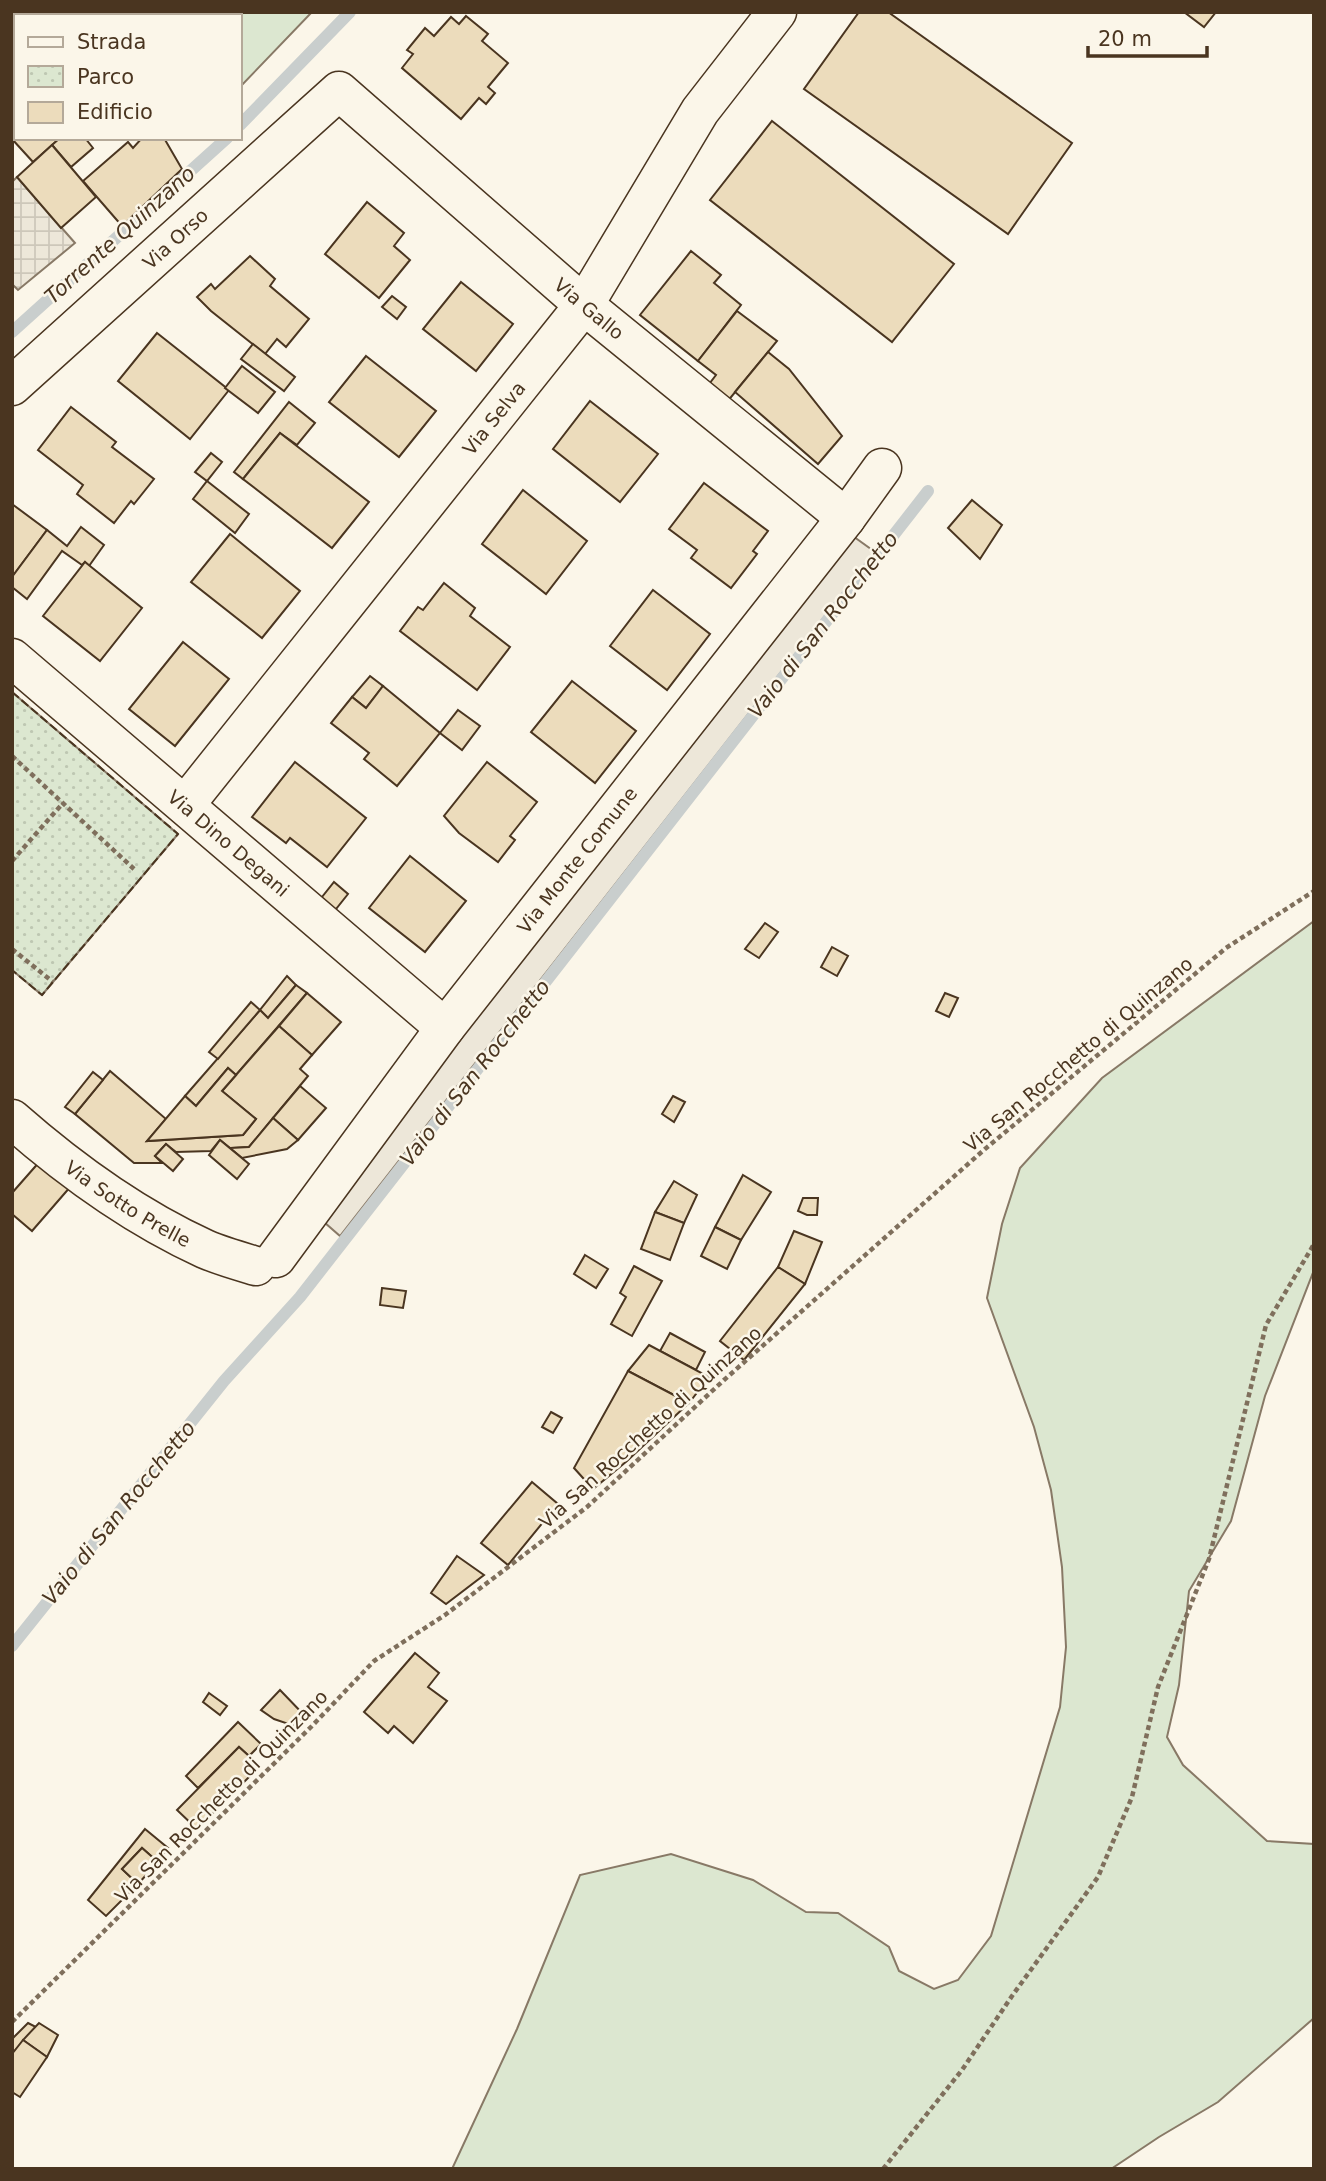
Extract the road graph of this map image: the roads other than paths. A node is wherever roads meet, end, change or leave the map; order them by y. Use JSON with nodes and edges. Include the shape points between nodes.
{"nodes":[{"id":1,"x":778,"y":12,"type":"edge"},
{"id":2,"x":339,"y":92,"type":"joint"},
{"id":3,"x":584,"y":305,"type":"junction"},
{"id":4,"x":12,"y":386,"type":"edge"},
{"id":5,"x":883,"y":468,"type":"dead end"},
{"id":6,"x":846,"y":518,"type":"junction"},
{"id":7,"x":12,"y":658,"type":"edge"},
{"id":8,"x":185,"y":804,"type":"junction"},
{"id":9,"x":445,"y":1028,"type":"junction"},
{"id":10,"x":12,"y":1119,"type":"edge"},
{"id":11,"x":266,"y":1262,"type":"joint"}],
"edges":[{"from":1,"to":3,"type":"street","name":"Via Selva","via":[[701,111]]},
{"from":2,"to":3,"type":"street","name":"Via Gallo"},
{"from":2,"to":4,"type":"street","name":"Via Orso"},
{"from":3,"to":6,"type":"street","name":"Via Gallo"},
{"from":3,"to":8,"type":"street","name":"Via Selva"},
{"from":5,"to":6,"type":"street","name":"Via Monte Comune"},
{"from":6,"to":9,"type":"street","name":"Via Monte Comune"},
{"from":7,"to":8,"type":"street","name":"Via Dino Degani"},
{"from":8,"to":9,"type":"street","name":"Via Dino Degani"},
{"from":9,"to":11,"type":"street","name":"Via Monte Comune"},
{"from":10,"to":11,"type":"street","name":"Via Sotto Prelle","via":[[153,1223],[207,1250]]}]}
